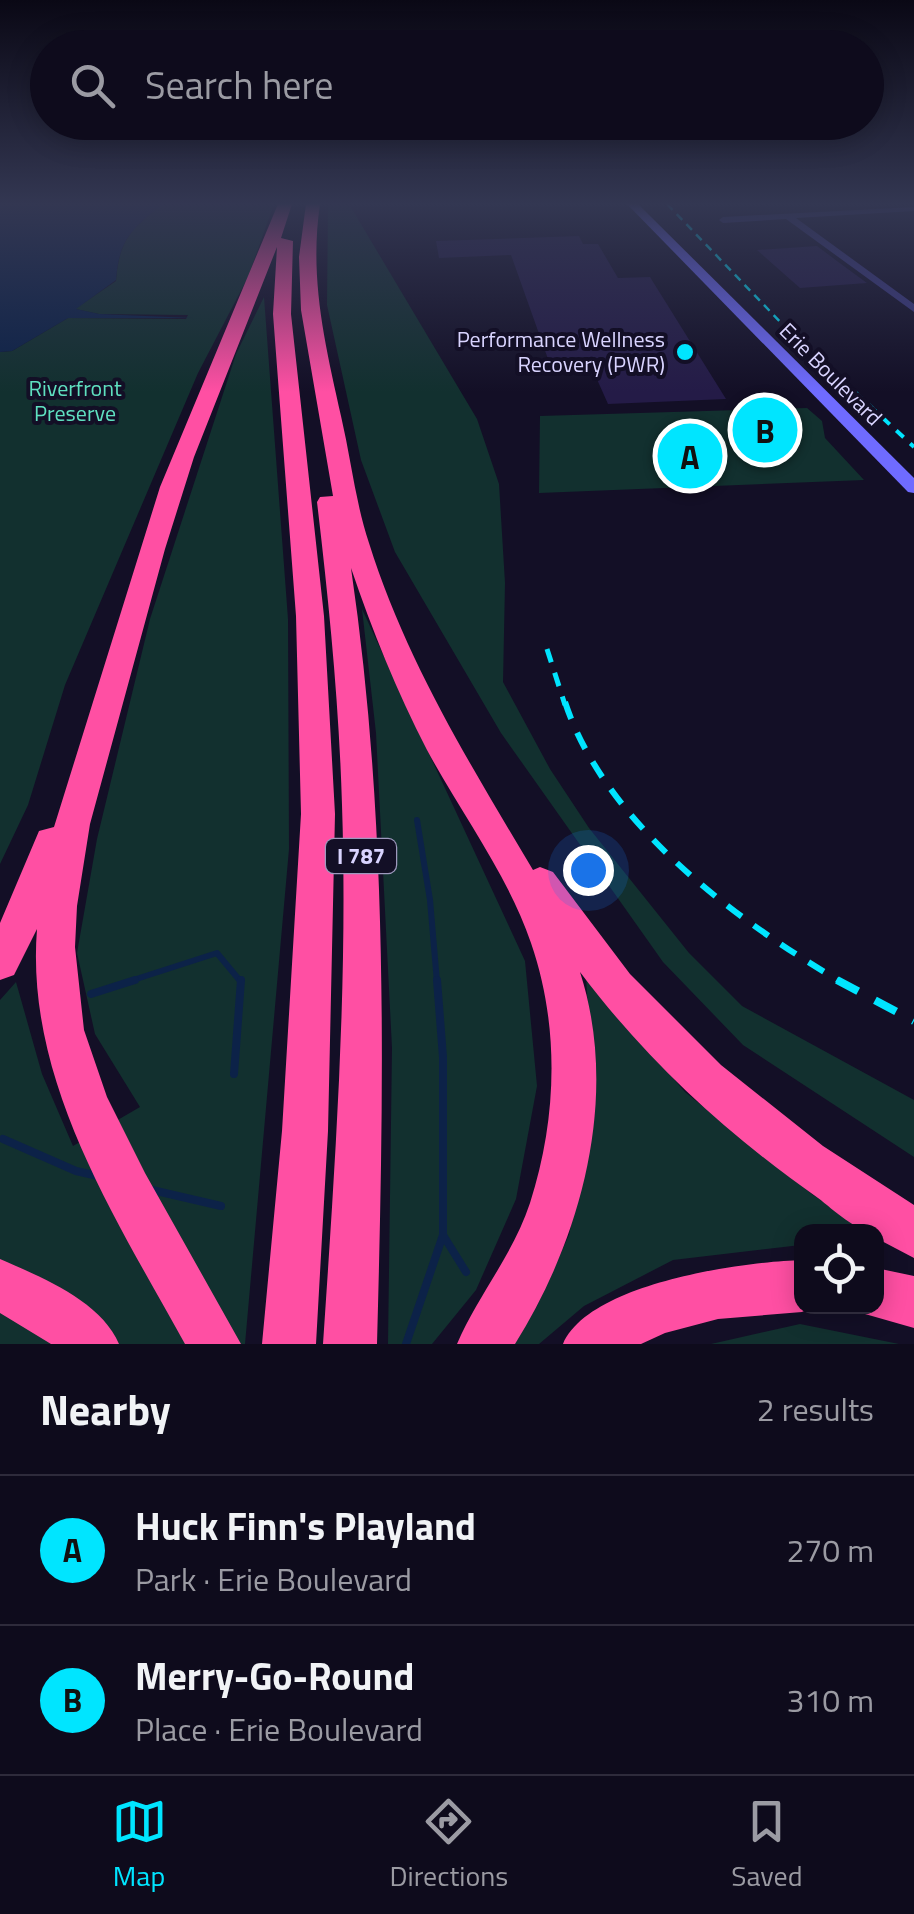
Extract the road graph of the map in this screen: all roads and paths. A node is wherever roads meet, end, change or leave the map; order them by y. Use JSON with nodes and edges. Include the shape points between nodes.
{"nodes":[{"id":1,"x":264,"y":267,"type":"edge"},
{"id":2,"x":283,"y":267,"type":"edge"},
{"id":3,"x":307,"y":267,"type":"edge"},
{"id":4,"x":694,"y":267,"type":"edge"},
{"id":5,"x":857,"y":267,"type":"edge"},
{"id":6,"x":914,"y":308,"type":"edge"},
{"id":7,"x":317,"y":370,"type":"junction"},
{"id":8,"x":914,"y":488,"type":"edge"},
{"id":9,"x":405,"y":663,"type":"junction"},
{"id":10,"x":112,"y":690,"type":"junction"},
{"id":11,"x":0,"y":962,"type":"edge"},
{"id":12,"x":914,"y":1233,"type":"edge"},
{"id":13,"x":0,"y":1285,"type":"edge"},
{"id":14,"x":794,"y":1286,"type":"edge"},
{"id":15,"x":884,"y":1296,"type":"edge"},
{"id":16,"x":914,"y":1302,"type":"edge"},
{"id":17,"x":92,"y":1344,"type":"edge"},
{"id":18,"x":214,"y":1344,"type":"edge"},
{"id":19,"x":289,"y":1344,"type":"edge"},
{"id":20,"x":350,"y":1344,"type":"edge"},
{"id":21,"x":484,"y":1344,"type":"edge"},
{"id":22,"x":590,"y":1344,"type":"edge"}],
"edges":[{"from":1,"to":10,"type":"highway","via":[[182,460]]},
{"from":2,"to":19,"type":"highway","number":"I 787","via":[[318,814]]},
{"from":3,"to":7,"type":"highway","number":"I 787"},
{"from":4,"to":8,"type":"street","name":"Erie Boulevard"},
{"from":5,"to":6,"type":"street"},
{"from":7,"to":9,"type":"highway","via":[[356,543]]},
{"from":7,"to":20,"type":"highway","number":"I 787","via":[[360,816]]},
{"from":9,"to":12,"type":"highway","via":[[546,893],[620,992],[764,1129]]},
{"from":9,"to":21,"type":"highway","via":[[427,717],[543,926],[570,1010],[572,1117],[552,1206],[519,1286]]},
{"from":10,"to":11,"type":"highway","via":[[73,772],[31,903]]},
{"from":10,"to":18,"type":"highway","via":[[57,907],[55,976],[69,1053],[118,1167]]},
{"from":13,"to":17,"type":"highway","via":[[64,1320]]},
{"from":14,"to":22,"type":"highway","via":[[681,1302]]},
{"from":15,"to":16,"type":"highway"}]}
